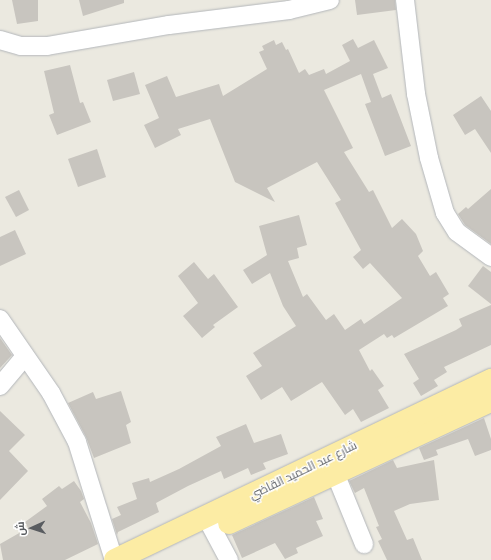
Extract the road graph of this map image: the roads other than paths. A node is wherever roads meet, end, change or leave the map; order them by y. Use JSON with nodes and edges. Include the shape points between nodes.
{"nodes":[{"id":1,"x":330,"y":0,"type":"edge"},
{"id":2,"x":405,"y":0,"type":"edge"},
{"id":3,"x":0,"y":40,"type":"edge"},
{"id":4,"x":491,"y":257,"type":"edge"},
{"id":5,"x":0,"y":319,"type":"edge"},
{"id":6,"x":25,"y":356,"type":"junction"},
{"id":7,"x":491,"y":380,"type":"edge"},
{"id":8,"x":0,"y":386,"type":"edge"},
{"id":9,"x":491,"y":401,"type":"edge"},
{"id":10,"x":336,"y":473,"type":"junction"},
{"id":11,"x":210,"y":524,"type":"junction"},
{"id":12,"x":364,"y":544,"type":"dead end"},
{"id":13,"x":114,"y":560,"type":"edge"},
{"id":14,"x":150,"y":560,"type":"edge"},
{"id":15,"x":229,"y":560,"type":"edge"}],
"edges":[{"from":1,"to":3,"type":"street","via":[[289,10],[169,25],[47,46],[21,46]]},
{"from":2,"to":4,"type":"street","via":[[416,94],[429,158],[445,214],[457,232]]},
{"from":5,"to":6,"type":"street"},
{"from":6,"to":8,"type":"street"},
{"from":6,"to":13,"type":"street","via":[[51,393],[77,442]]},
{"from":7,"to":11,"type":"main road","name":"شارع عبد الحميد القاضي"},
{"from":9,"to":10,"type":"main road","name":"شارع عبد الحميد القاضي"},
{"from":10,"to":11,"type":"main road","name":"شارع عبد الحميد القاضي"},
{"from":10,"to":12,"type":"street"},
{"from":11,"to":13,"type":"main road","name":"شارع عبد الحميد القاضي"},
{"from":11,"to":14,"type":"main road","name":"شارع عبد الحميد القاضي"},
{"from":11,"to":15,"type":"street"}]}
